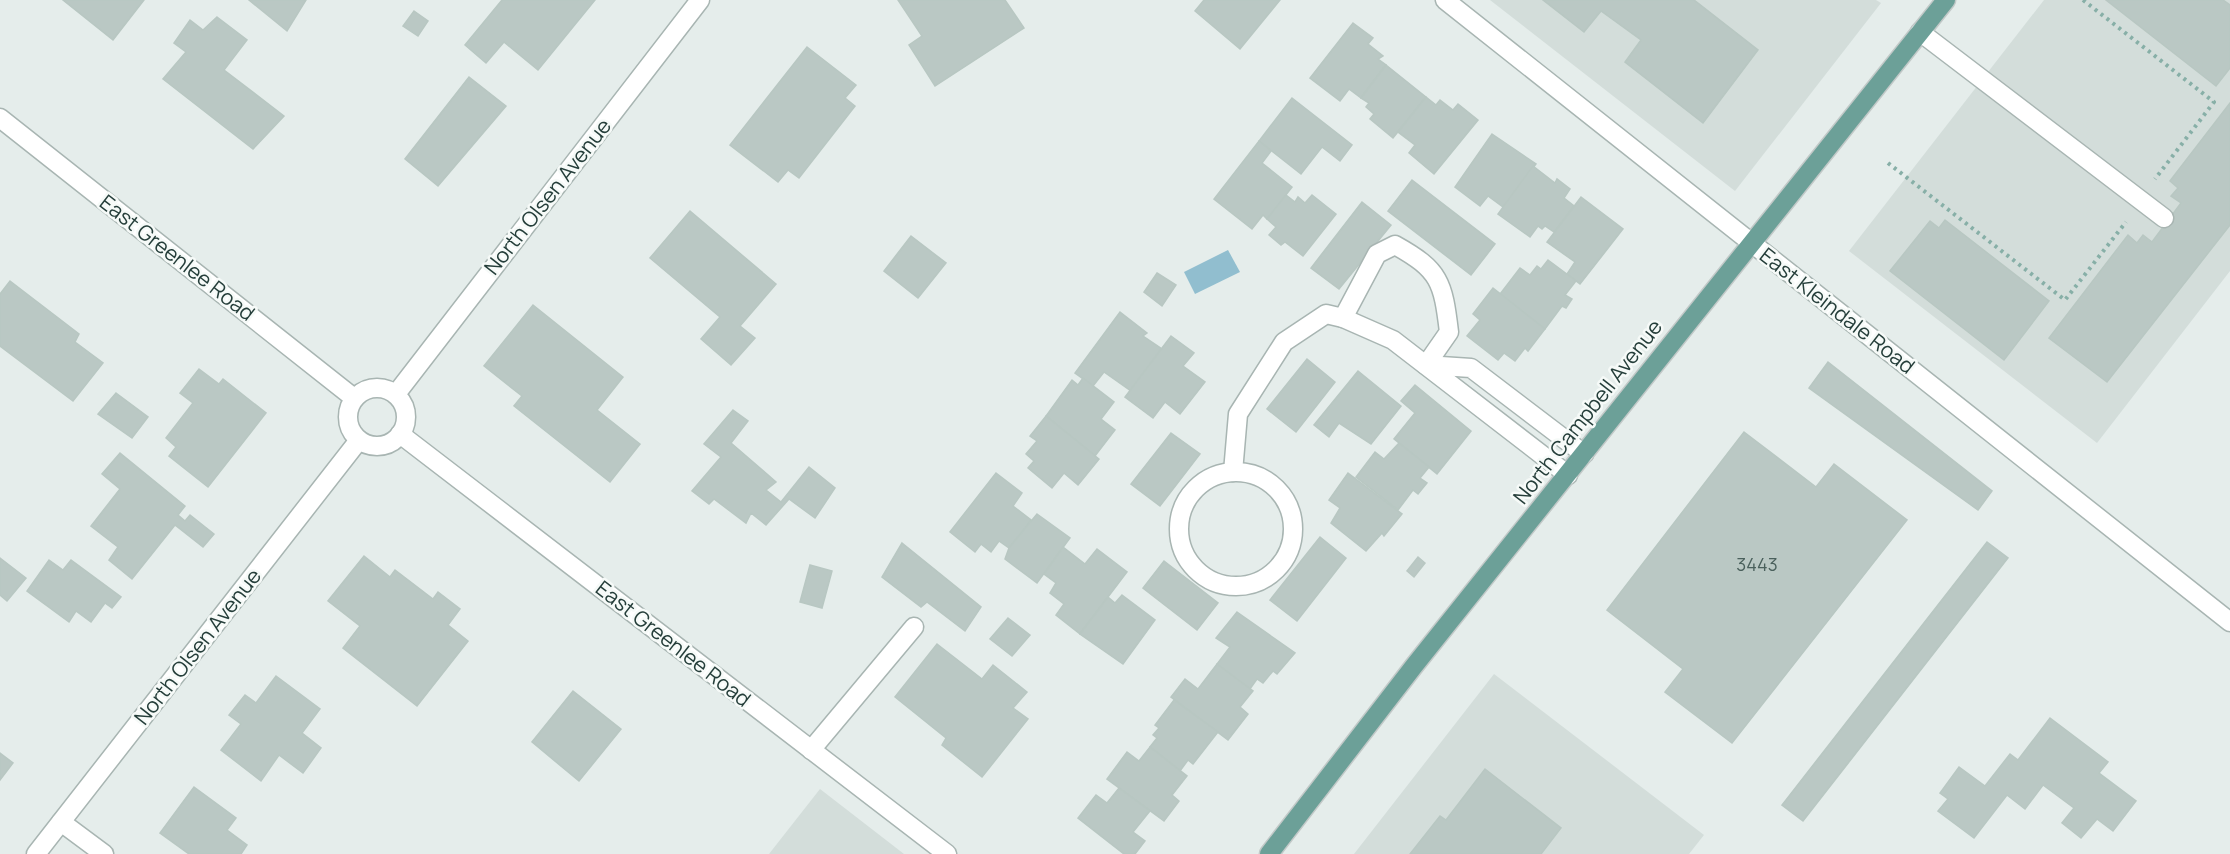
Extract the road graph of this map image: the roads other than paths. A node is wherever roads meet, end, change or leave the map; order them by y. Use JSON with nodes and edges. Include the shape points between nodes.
{"nodes":[{"id":1,"x":700,"y":0,"type":"edge"},
{"id":2,"x":1445,"y":0,"type":"edge"},
{"id":3,"x":1946,"y":0,"type":"edge"},
{"id":4,"x":1920,"y":32,"type":"junction"},
{"id":5,"x":0,"y":118,"type":"edge"},
{"id":6,"x":2164,"y":218,"type":"dead end"},
{"id":7,"x":1750,"y":242,"type":"junction"},
{"id":8,"x":1343,"y":318,"type":"junction"},
{"id":9,"x":1426,"y":365,"type":"junction"},
{"id":10,"x":396,"y":394,"type":"junction"},
{"id":11,"x":354,"y":398,"type":"junction"},
{"id":12,"x":400,"y":434,"type":"junction"},
{"id":13,"x":359,"y":440,"type":"junction"},
{"id":14,"x":1584,"y":454,"type":"junction"},
{"id":15,"x":1233,"y":472,"type":"junction"},
{"id":16,"x":1568,"y":475,"type":"junction"},
{"id":17,"x":2230,"y":622,"type":"edge"},
{"id":18,"x":914,"y":627,"type":"dead end"},
{"id":19,"x":811,"y":750,"type":"junction"},
{"id":20,"x":62,"y":822,"type":"junction"},
{"id":21,"x":36,"y":854,"type":"edge"},
{"id":22,"x":104,"y":854,"type":"edge"},
{"id":23,"x":946,"y":854,"type":"edge"},
{"id":24,"x":1269,"y":854,"type":"edge"}],
"edges":[{"from":1,"to":10,"type":"street","name":"North Olsen Avenue"},
{"from":2,"to":7,"type":"street","name":"East Kleindale Road"},
{"from":3,"to":4,"type":"main road","name":"North Campbell Avenue"},
{"from":4,"to":6,"type":"street"},
{"from":4,"to":7,"type":"main road","name":"North Campbell Avenue"},
{"from":5,"to":11,"type":"street","name":"East Greenlee Road"},
{"from":7,"to":14,"type":"main road","name":"North Campbell Avenue"},
{"from":7,"to":17,"type":"street","name":"East Kleindale Road"},
{"from":8,"to":9,"type":"street","via":[[1393,340]]},
{"from":8,"to":9,"type":"street","via":[[1377,254],[1395,245],[1424,261],[1443,286],[1449,332]]},
{"from":8,"to":15,"type":"street","via":[[1326,314],[1284,342],[1238,414]]},
{"from":9,"to":14,"type":"street","via":[[1471,368]]},
{"from":9,"to":16,"type":"street"},
{"from":10,"to":11,"type":"street","via":[[388,389],[369,388]]},
{"from":10,"to":12,"type":"street","via":[[406,417]]},
{"from":11,"to":13,"type":"street","via":[[349,406],[349,425]]},
{"from":12,"to":13,"type":"street","via":[[385,444]]},
{"from":12,"to":19,"type":"street","name":"East Greenlee Road"},
{"from":13,"to":20,"type":"street","name":"North Olsen Avenue"},
{"from":14,"to":16,"type":"main road","name":"North Campbell Avenue"},
{"from":15,"to":15,"type":"street","via":[[1214,476],[1197,487],[1185,503],[1179,521],[1180,541],[1187,560],[1200,574],[1218,584],[1238,587],[1272,575],[1292,545],[1294,527],[1281,493],[1268,481]]},
{"from":16,"to":24,"type":"main road","name":"North Campbell Avenue","via":[[1413,666]]},
{"from":18,"to":19,"type":"street"},
{"from":19,"to":23,"type":"street","name":"East Greenlee Road"},
{"from":20,"to":21,"type":"street","name":"North Olsen Avenue"},
{"from":20,"to":22,"type":"street"}]}
